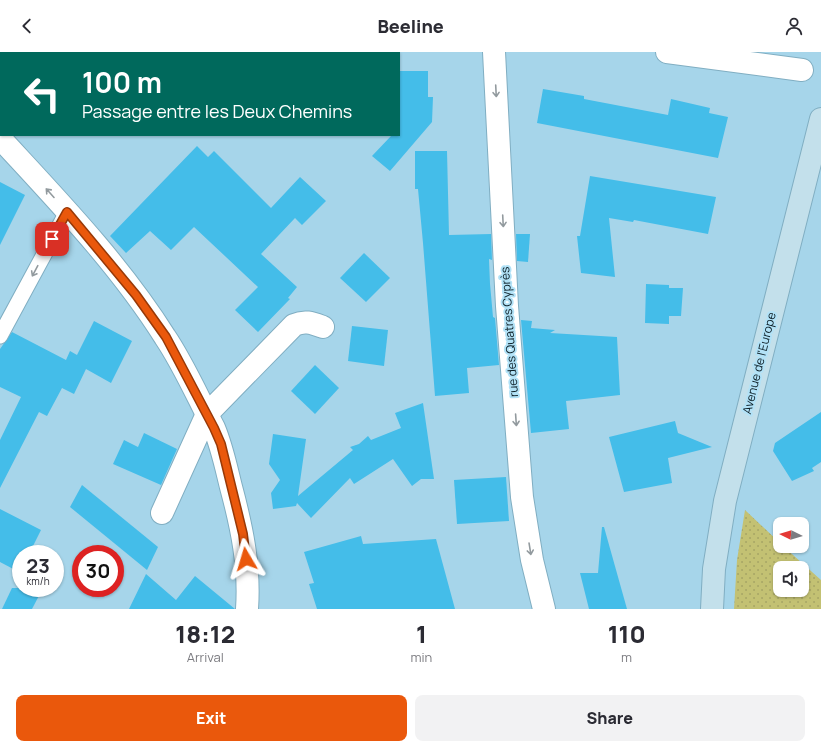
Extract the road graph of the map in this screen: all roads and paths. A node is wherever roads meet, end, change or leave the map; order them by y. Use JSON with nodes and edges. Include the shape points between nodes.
{"nodes":[{"id":1,"x":494,"y":52,"type":"edge"},
{"id":2,"x":667,"y":52,"type":"edge"},
{"id":3,"x":712,"y":54,"type":"edge"},
{"id":4,"x":802,"y":70,"type":"dead end"},
{"id":5,"x":821,"y":119,"type":"edge"},
{"id":6,"x":0,"y":138,"type":"edge"},
{"id":7,"x":67,"y":212,"type":"junction"},
{"id":8,"x":323,"y":327,"type":"dead end"},
{"id":9,"x":0,"y":336,"type":"edge"},
{"id":10,"x":207,"y":414,"type":"junction"},
{"id":11,"x":162,"y":512,"type":"dead end"},
{"id":12,"x":247,"y":609,"type":"edge"},
{"id":13,"x":544,"y":609,"type":"edge"},
{"id":14,"x":712,"y":609,"type":"edge"}],
"edges":[{"from":1,"to":13,"type":"street","name":"rue des Quatres Cyprès","one_way":true,"via":[[507,306],[520,474],[532,560]]},
{"from":2,"to":3,"type":"street"},
{"from":3,"to":4,"type":"street"},
{"from":5,"to":14,"type":"main road","name":"Avenue de l'Europe","via":[[725,501],[714,569]]},
{"from":7,"to":6,"type":"street","one_way":true},
{"from":7,"to":9,"type":"lane","one_way":true},
{"from":7,"to":10,"type":"street","via":[[136,295],[166,337]]},
{"from":8,"to":10,"type":"street","via":[[310,322],[294,325]]},
{"from":10,"to":11,"type":"street"},
{"from":10,"to":12,"type":"street","via":[[221,444],[243,534],[248,571]]}]}
